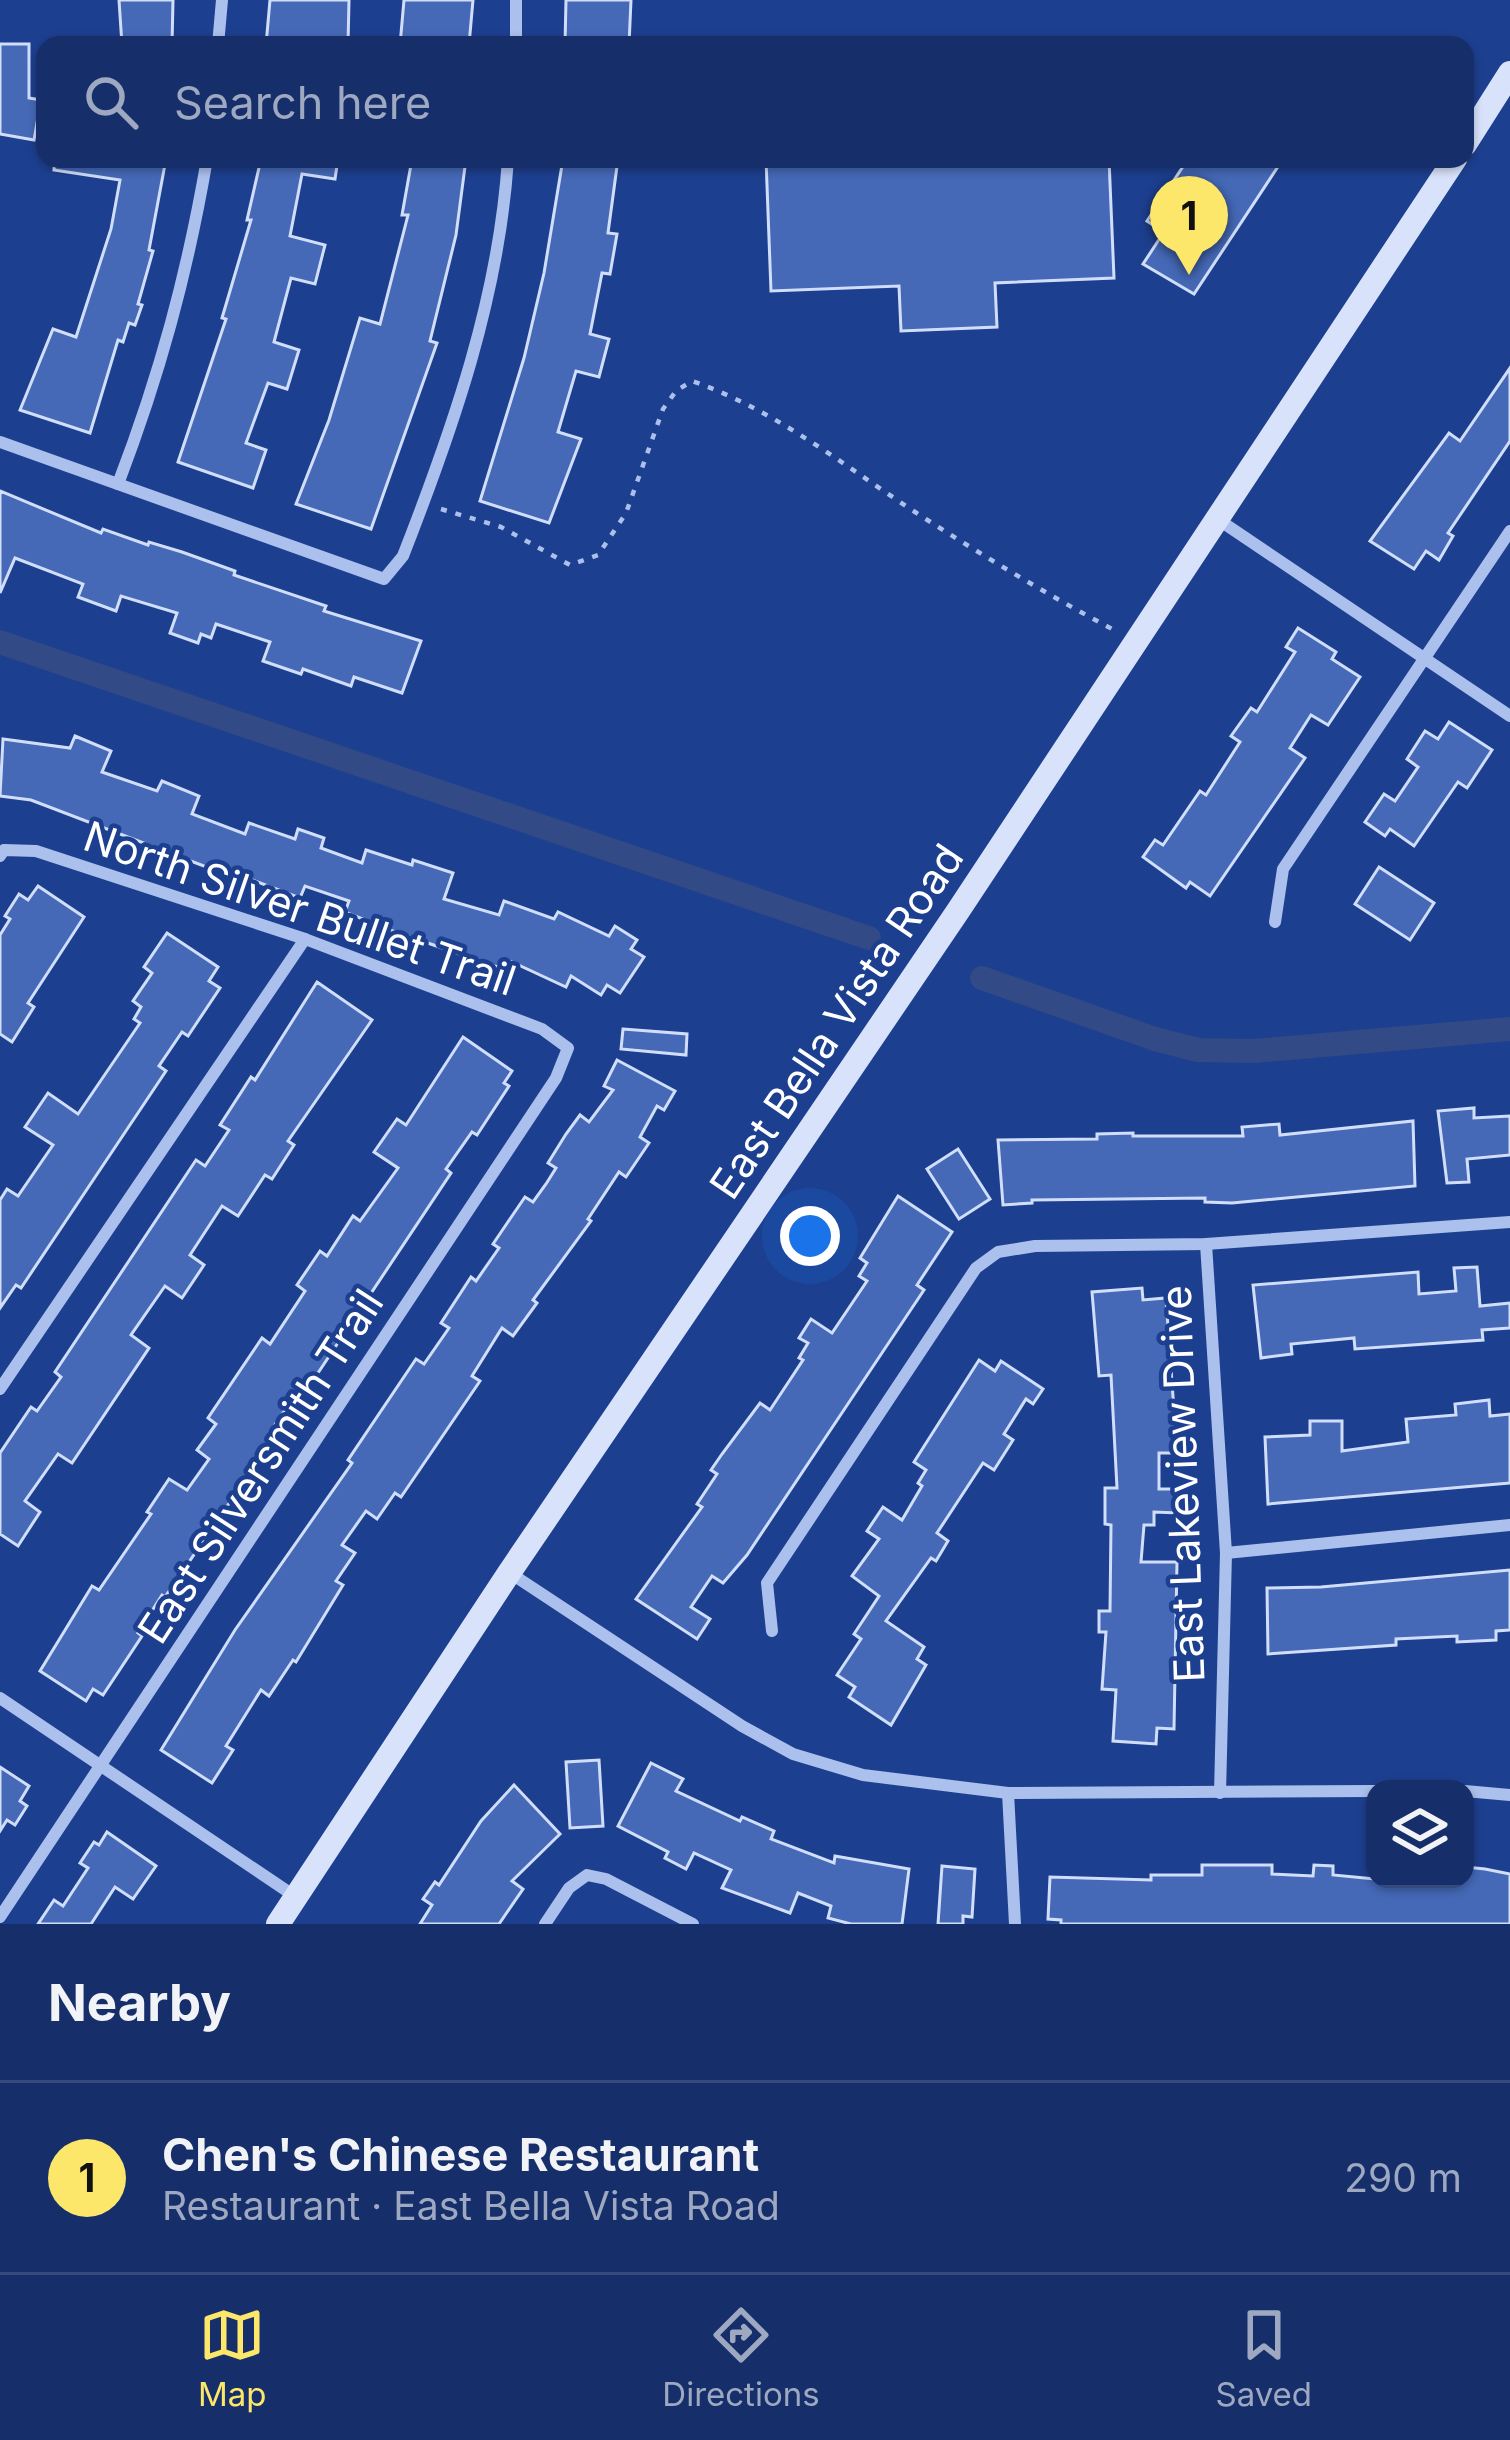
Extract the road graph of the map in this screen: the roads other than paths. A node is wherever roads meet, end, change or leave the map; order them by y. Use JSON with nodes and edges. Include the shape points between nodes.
{"nodes":[{"id":1,"x":221,"y":0,"type":"edge"},
{"id":2,"x":516,"y":0,"type":"edge"},
{"id":3,"x":219,"y":36,"type":"edge"},
{"id":4,"x":516,"y":36,"type":"edge"},
{"id":5,"x":1510,"y":74,"type":"edge"},
{"id":6,"x":1474,"y":130,"type":"edge"},
{"id":7,"x":206,"y":168,"type":"edge"},
{"id":8,"x":507,"y":168,"type":"edge"},
{"id":9,"x":1449,"y":168,"type":"edge"},
{"id":10,"x":0,"y":442,"type":"edge"},
{"id":11,"x":118,"y":484,"type":"junction"},
{"id":12,"x":1215,"y":518,"type":"junction"},
{"id":13,"x":1510,"y":531,"type":"edge"},
{"id":14,"x":1423,"y":659,"type":"junction"},
{"id":15,"x":1510,"y":716,"type":"edge"},
{"id":16,"x":2,"y":853,"type":"edge"},
{"id":17,"x":1275,"y":922,"type":"dead end"},
{"id":18,"x":305,"y":939,"type":"junction"},
{"id":19,"x":568,"y":1048,"type":"joint"},
{"id":20,"x":1510,"y":1222,"type":"edge"},
{"id":21,"x":1206,"y":1244,"type":"junction"},
{"id":22,"x":0,"y":1389,"type":"edge"},
{"id":23,"x":1510,"y":1525,"type":"edge"},
{"id":24,"x":1226,"y":1552,"type":"junction"},
{"id":25,"x":509,"y":1573,"type":"junction"},
{"id":26,"x":772,"y":1631,"type":"dead end"},
{"id":27,"x":0,"y":1699,"type":"edge"},
{"id":28,"x":101,"y":1766,"type":"junction"},
{"id":29,"x":1366,"y":1791,"type":"edge"},
{"id":30,"x":1474,"y":1792,"type":"edge"},
{"id":31,"x":1008,"y":1793,"type":"junction"},
{"id":32,"x":1220,"y":1793,"type":"junction"},
{"id":33,"x":1510,"y":1795,"type":"edge"},
{"id":34,"x":296,"y":1897,"type":"junction"},
{"id":35,"x":0,"y":1917,"type":"edge"},
{"id":36,"x":278,"y":1924,"type":"edge"},
{"id":37,"x":545,"y":1924,"type":"edge"},
{"id":38,"x":693,"y":1924,"type":"edge"},
{"id":39,"x":1015,"y":1924,"type":"edge"}],
"edges":[{"from":1,"to":3,"type":"street"},
{"from":2,"to":4,"type":"street"},
{"from":5,"to":6,"type":"street"},
{"from":7,"to":11,"type":"street","via":[[190,261]]},
{"from":8,"to":11,"type":"street","via":[[475,355],[403,556],[384,579]]},
{"from":9,"to":12,"type":"street","name":"East Bella Vista Road"},
{"from":10,"to":11,"type":"street"},
{"from":12,"to":14,"type":"street"},
{"from":12,"to":25,"type":"street","name":"East Bella Vista Road"},
{"from":13,"to":14,"type":"street"},
{"from":14,"to":15,"type":"street"},
{"from":14,"to":17,"type":"street","via":[[1283,869]]},
{"from":16,"to":18,"type":"street","name":"North Silver Bullet Trail","via":[[36,851]]},
{"from":18,"to":19,"type":"street","name":"North Silver Bullet Trail","via":[[542,1029]]},
{"from":18,"to":22,"type":"street"},
{"from":19,"to":28,"type":"street","name":"East Silversmith Trail","via":[[556,1078]]},
{"from":20,"to":21,"type":"street"},
{"from":21,"to":24,"type":"street","name":"East Lakeview Drive"},
{"from":21,"to":26,"type":"street","via":[[1036,1246],[998,1252],[976,1268],[767,1583]]},
{"from":23,"to":24,"type":"street"},
{"from":24,"to":32,"type":"street","name":"East Lakeview Drive"},
{"from":25,"to":31,"type":"street","via":[[793,1754],[863,1775]]},
{"from":25,"to":34,"type":"street","name":"East Bella Vista Road"},
{"from":27,"to":28,"type":"street"},
{"from":28,"to":34,"type":"street"},
{"from":28,"to":35,"type":"street","name":"East Silversmith Trail"},
{"from":29,"to":32,"type":"street"},
{"from":30,"to":33,"type":"street"},
{"from":31,"to":32,"type":"street"},
{"from":31,"to":39,"type":"street"},
{"from":34,"to":36,"type":"street","name":"East Bella Vista Road"},
{"from":37,"to":38,"type":"street","via":[[586,1875]]}]}
